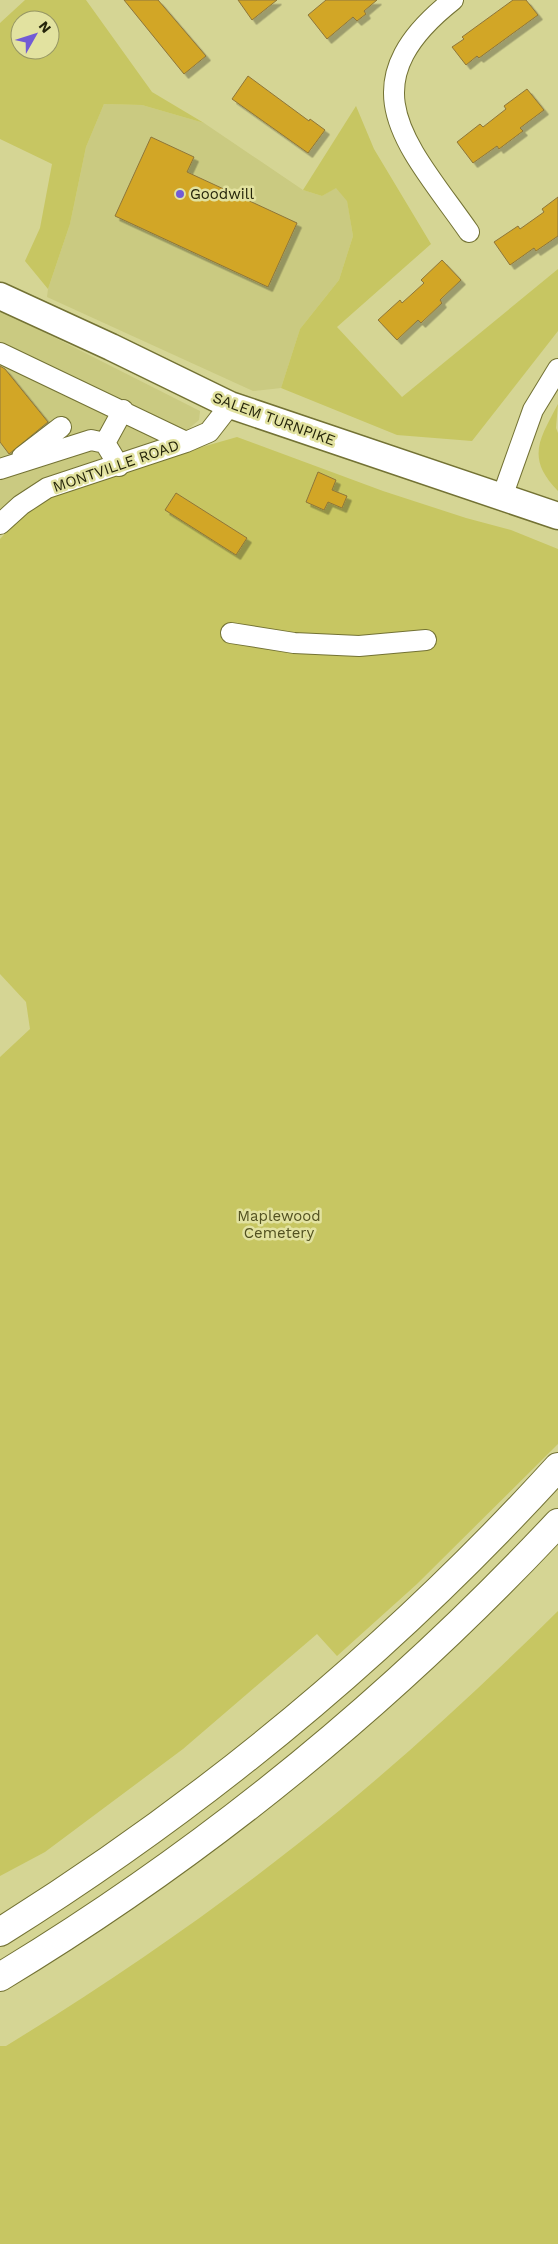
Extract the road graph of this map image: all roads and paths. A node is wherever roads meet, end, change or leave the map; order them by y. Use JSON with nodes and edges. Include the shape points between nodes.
{"nodes":[{"id":1,"x":453,"y":0,"type":"edge"},
{"id":2,"x":469,"y":232,"type":"dead end"},
{"id":3,"x":0,"y":296,"type":"edge"},
{"id":4,"x":0,"y":353,"type":"edge"},
{"id":5,"x":558,"y":369,"type":"edge"},
{"id":6,"x":230,"y":406,"type":"junction"},
{"id":7,"x":123,"y":410,"type":"junction"},
{"id":8,"x":98,"y":441,"type":"junction"},
{"id":9,"x":186,"y":442,"type":"junction"},
{"id":10,"x":10,"y":465,"type":"edge"},
{"id":11,"x":118,"y":466,"type":"junction"},
{"id":12,"x":502,"y":497,"type":"junction"},
{"id":13,"x":558,"y":516,"type":"edge"},
{"id":14,"x":0,"y":524,"type":"edge"},
{"id":15,"x":231,"y":633,"type":"dead end"},
{"id":16,"x":426,"y":640,"type":"dead end"},
{"id":17,"x":558,"y":1467,"type":"edge"},
{"id":18,"x":558,"y":1523,"type":"edge"},
{"id":19,"x":0,"y":1932,"type":"edge"},
{"id":20,"x":0,"y":1977,"type":"edge"}],
"edges":[{"from":1,"to":2,"type":"street","via":[[424,25],[407,47],[393,90],[398,121],[409,146]]},
{"from":3,"to":6,"type":"main road","name":"SALEM TURNPIKE"},
{"from":4,"to":7,"type":"street"},
{"from":5,"to":12,"type":"street","via":[[533,410]]},
{"from":6,"to":9,"type":"street","name":"MONTVILLE ROAD","via":[[209,432]]},
{"from":6,"to":12,"type":"main road","name":"SALEM TURNPIKE"},
{"from":7,"to":8,"type":"street"},
{"from":7,"to":9,"type":"street"},
{"from":8,"to":10,"type":"street"},
{"from":8,"to":10,"type":"street","via":[[74,427],[49,430],[23,448]]},
{"from":8,"to":11,"type":"street"},
{"from":9,"to":11,"type":"street","name":"MONTVILLE ROAD"},
{"from":11,"to":14,"type":"street","name":"MONTVILLE ROAD","via":[[47,488]]},
{"from":12,"to":13,"type":"main road","name":"SALEM TURNPIKE"},
{"from":15,"to":16,"type":"street","via":[[294,643],[359,646]]},
{"from":17,"to":19,"type":"highway","via":[[437,1591],[293,1720],[158,1826]]},
{"from":18,"to":20,"type":"highway","via":[[425,1654],[272,1786],[143,1883]]}]}
